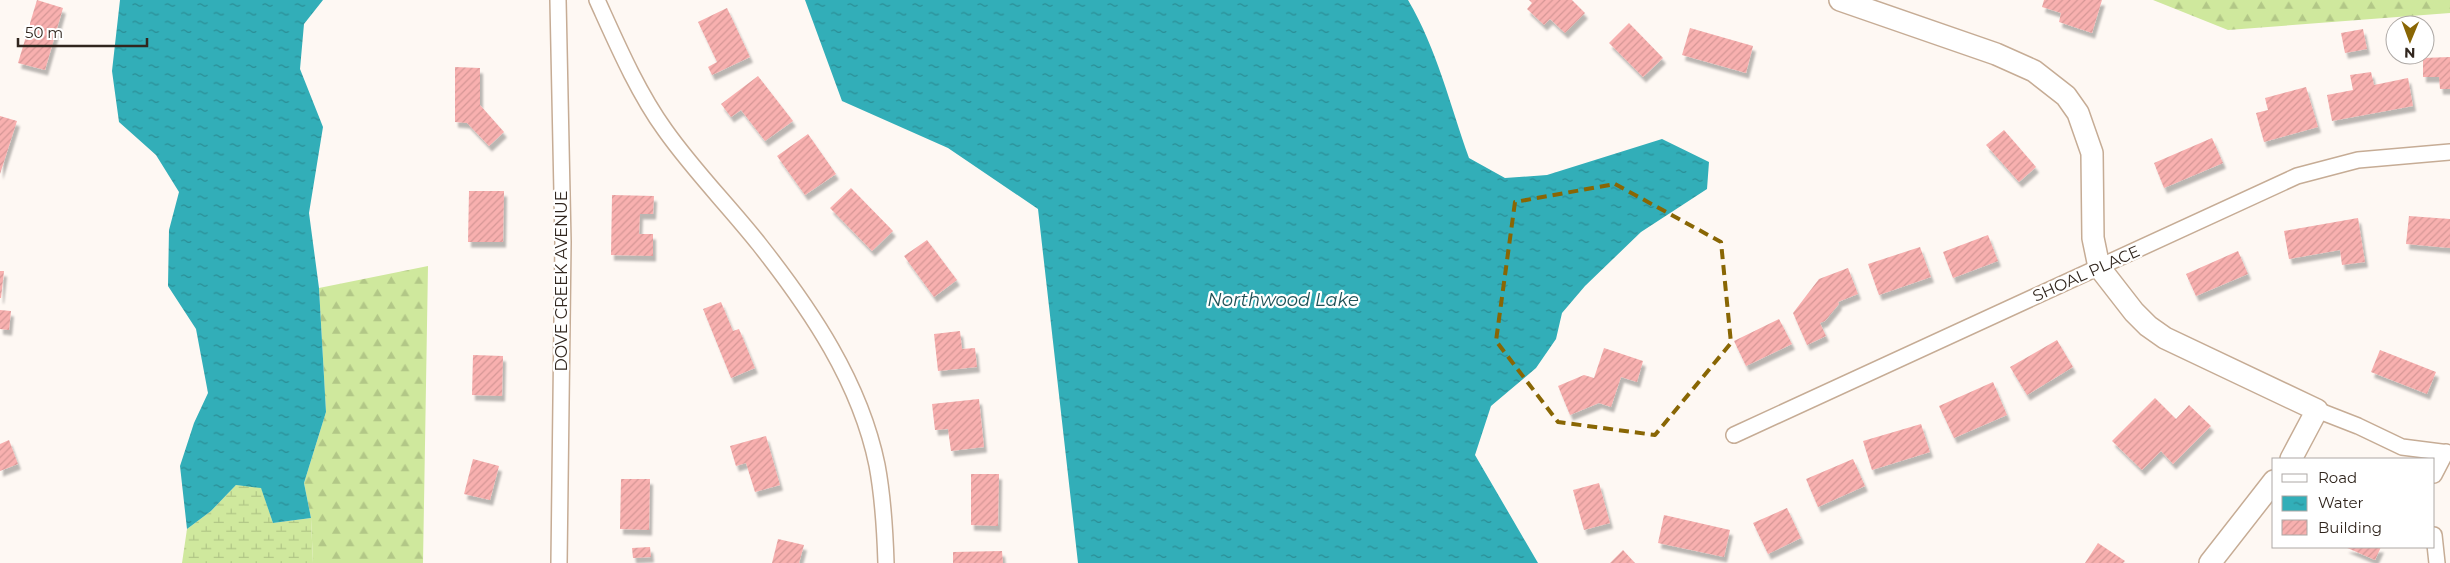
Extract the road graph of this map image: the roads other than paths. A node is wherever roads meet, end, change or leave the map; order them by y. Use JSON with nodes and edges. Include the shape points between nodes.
{"nodes":[{"id":1,"x":558,"y":0,"type":"edge"},
{"id":2,"x":597,"y":0,"type":"edge"},
{"id":3,"x":1840,"y":0,"type":"edge"},
{"id":4,"x":2450,"y":152,"type":"edge"},
{"id":5,"x":2100,"y":267,"type":"junction"},
{"id":6,"x":2317,"y":410,"type":"junction"},
{"id":7,"x":1734,"y":436,"type":"dead end"},
{"id":8,"x":2406,"y":453,"type":"edge"},
{"id":9,"x":2448,"y":453,"type":"edge"},
{"id":10,"x":2292,"y":458,"type":"edge"},
{"id":11,"x":2435,"y":473,"type":"edge"},
{"id":12,"x":2272,"y":484,"type":"edge"},
{"id":13,"x":2435,"y":544,"type":"edge"},
{"id":14,"x":559,"y":563,"type":"edge"},
{"id":15,"x":886,"y":563,"type":"edge"},
{"id":16,"x":2210,"y":563,"type":"edge"},
{"id":17,"x":2437,"y":563,"type":"edge"}],
"edges":[{"from":1,"to":14,"type":"street","name":"DOVE CREEK AVENUE","via":[[563,242]]},
{"from":2,"to":15,"type":"street","via":[[642,93],[664,129],[809,310],[841,363],[858,402],[876,464]]},
{"from":3,"to":5,"type":"street","via":[[2034,70],[2066,96],[2078,113],[2092,153],[2093,238]]},
{"from":4,"to":5,"type":"street","name":"SHOAL PLACE","via":[[2358,160],[2297,176]]},
{"from":5,"to":6,"type":"street","via":[[2134,312],[2165,338]]},
{"from":5,"to":7,"type":"street","name":"SHOAL PLACE"},
{"from":6,"to":8,"type":"street","via":[[2358,426]]},
{"from":6,"to":10,"type":"street"},
{"from":8,"to":9,"type":"street"},
{"from":9,"to":11,"type":"street"},
{"from":12,"to":16,"type":"street"},
{"from":13,"to":17,"type":"street"}]}
